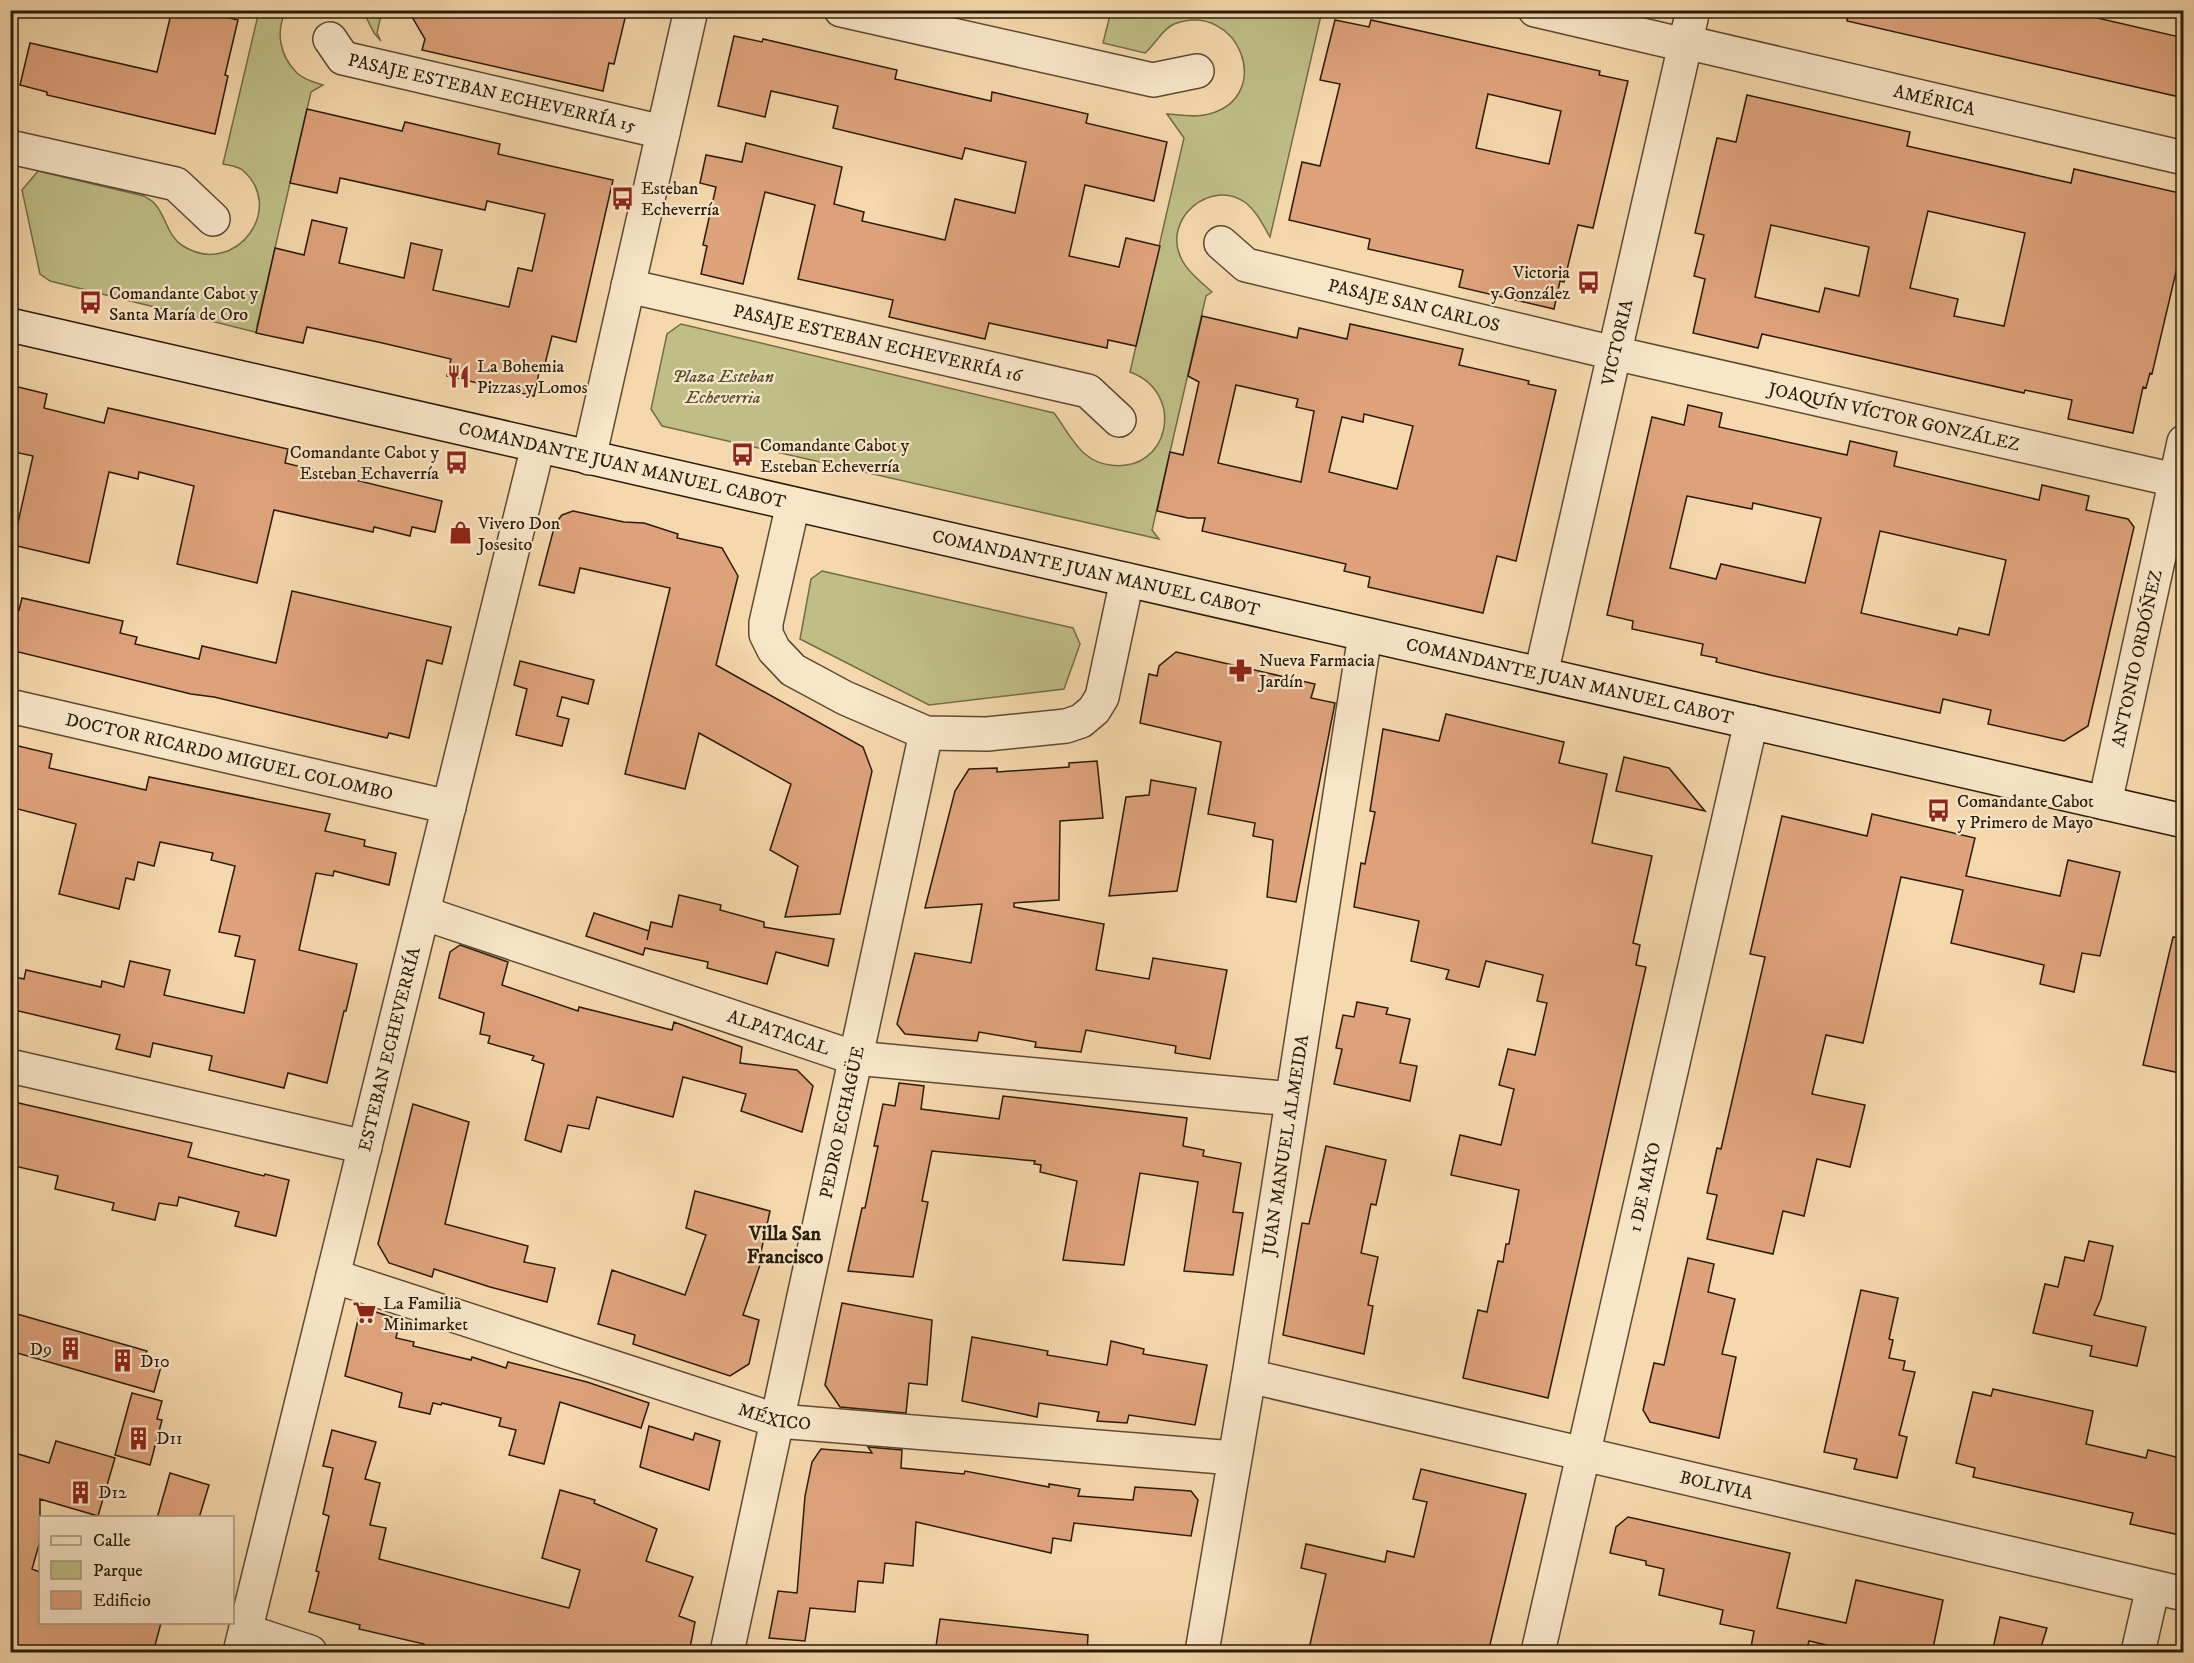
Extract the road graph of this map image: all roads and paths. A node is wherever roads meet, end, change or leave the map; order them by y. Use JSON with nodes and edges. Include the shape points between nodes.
{"nodes":[{"id":1,"x":691,"y":10,"type":"edge"},
{"id":2,"x":841,"y":10,"type":"edge"},
{"id":3,"x":1534,"y":10,"type":"edge"},
{"id":4,"x":1693,"y":10,"type":"edge"},
{"id":5,"x":330,"y":39,"type":"dead end"},
{"id":6,"x":1685,"y":44,"type":"junction"},
{"id":7,"x":1197,"y":71,"type":"dead end"},
{"id":8,"x":663,"y":132,"type":"junction"},
{"id":9,"x":10,"y":147,"type":"edge"},
{"id":10,"x":2184,"y":158,"type":"edge"},
{"id":11,"x":213,"y":219,"type":"dead end"},
{"id":12,"x":1221,"y":243,"type":"dead end"},
{"id":13,"x":628,"y":286,"type":"junction"},
{"id":14,"x":11,"y":324,"type":"edge"},
{"id":15,"x":1614,"y":353,"type":"junction"},
{"id":16,"x":1119,"y":420,"type":"dead end"},
{"id":17,"x":2184,"y":442,"type":"edge"},
{"id":18,"x":538,"y":446,"type":"junction"},
{"id":19,"x":589,"y":458,"type":"junction"},
{"id":20,"x":2175,"y":480,"type":"junction"},
{"id":21,"x":793,"y":504,"type":"junction"},
{"id":22,"x":1127,"y":580,"type":"junction"},
{"id":23,"x":1365,"y":635,"type":"junction"},
{"id":24,"x":1541,"y":674,"type":"junction"},
{"id":25,"x":10,"y":706,"type":"edge"},
{"id":26,"x":1751,"y":722,"type":"junction"},
{"id":27,"x":926,"y":733,"type":"junction"},
{"id":28,"x":2105,"y":803,"type":"junction"},
{"id":29,"x":449,"y":807,"type":"junction"},
{"id":30,"x":2184,"y":821,"type":"edge"},
{"id":31,"x":423,"y":914,"type":"junction"},
{"id":32,"x":855,"y":1058,"type":"junction"},
{"id":33,"x":10,"y":1066,"type":"edge"},
{"id":34,"x":1292,"y":1099,"type":"junction"},
{"id":35,"x":365,"y":1147,"type":"junction"},
{"id":36,"x":333,"y":1276,"type":"junction"},
{"id":37,"x":1249,"y":1376,"type":"junction"},
{"id":38,"x":778,"y":1421,"type":"junction"},
{"id":39,"x":1584,"y":1454,"type":"junction"},
{"id":40,"x":1234,"y":1458,"type":"junction"},
{"id":41,"x":2168,"y":1590,"type":"edge"},
{"id":42,"x":243,"y":1642,"type":"edge"},
{"id":43,"x":310,"y":1653,"type":"edge"},
{"id":44,"x":727,"y":1653,"type":"edge"},
{"id":45,"x":1202,"y":1653,"type":"edge"},
{"id":46,"x":1538,"y":1653,"type":"edge"},
{"id":47,"x":2138,"y":1653,"type":"edge"}],
"edges":[{"from":1,"to":8,"type":"street"},
{"from":2,"to":7,"type":"street","via":[[1153,80]]},
{"from":3,"to":6,"type":"street","name":"AMÉRICA"},
{"from":4,"to":6,"type":"street","name":"VICTORIA"},
{"from":5,"to":8,"type":"street","name":"PASAJE ESTEBAN ECHEVERRÍA 15","via":[[344,58]]},
{"from":6,"to":10,"type":"street","name":"AMÉRICA"},
{"from":6,"to":15,"type":"street","name":"VICTORIA"},
{"from":8,"to":13,"type":"street"},
{"from":9,"to":11,"type":"street","via":[[176,184]]},
{"from":12,"to":15,"type":"street","name":"PASAJE SAN CARLOS","via":[[1246,264]]},
{"from":13,"to":16,"type":"street","name":"PASAJE ESTEBAN ECHEVERRÍA 16","via":[[1088,391]]},
{"from":13,"to":19,"type":"street"},
{"from":14,"to":18,"type":"street","name":"COMANDANTE JUAN MANUEL CABOT"},
{"from":15,"to":20,"type":"street","name":"JOAQUÍN VÍCTOR GONZÁLEZ"},
{"from":15,"to":24,"type":"street","name":"VICTORIA"},
{"from":17,"to":20,"type":"street","name":"ANTONIO ORDÓÑEZ"},
{"from":18,"to":19,"type":"street","name":"COMANDANTE JUAN MANUEL CABOT"},
{"from":18,"to":29,"type":"street","name":"ESTEBAN ECHEVERRÍA"},
{"from":19,"to":21,"type":"street","name":"COMANDANTE JUAN MANUEL CABOT"},
{"from":20,"to":28,"type":"street","name":"ANTONIO ORDÓÑEZ"},
{"from":21,"to":22,"type":"street","name":"COMANDANTE JUAN MANUEL CABOT"},
{"from":21,"to":27,"type":"street","via":[[766,623],[766,634],[774,651],[793,670]]},
{"from":22,"to":23,"type":"street","name":"COMANDANTE JUAN MANUEL CABOT"},
{"from":22,"to":27,"type":"street","via":[[1102,697],[1081,721],[987,734]]},
{"from":23,"to":24,"type":"street","name":"COMANDANTE JUAN MANUEL CABOT"},
{"from":23,"to":34,"type":"street","name":"JUAN MANUEL ALMEIDA"},
{"from":24,"to":26,"type":"street","name":"COMANDANTE JUAN MANUEL CABOT"},
{"from":25,"to":29,"type":"street","name":"DOCTOR RICARDO MIGUEL COLOMBO"},
{"from":26,"to":28,"type":"street","name":"COMANDANTE JUAN MANUEL CABOT"},
{"from":26,"to":39,"type":"street","name":"1 DE MAYO"},
{"from":27,"to":32,"type":"street","name":"PEDRO ECHAGÜE"},
{"from":28,"to":30,"type":"street","name":"COMANDANTE JUAN MANUEL CABOT"},
{"from":29,"to":31,"type":"street","name":"ESTEBAN ECHEVERRÍA"},
{"from":31,"to":32,"type":"street","name":"ALPATACAL"},
{"from":31,"to":35,"type":"street","name":"ESTEBAN ECHEVERRÍA"},
{"from":32,"to":34,"type":"street","name":"ALPATACAL"},
{"from":32,"to":38,"type":"street","name":"PEDRO ECHAGÜE"},
{"from":33,"to":35,"type":"street"},
{"from":34,"to":37,"type":"street","name":"JUAN MANUEL ALMEIDA"},
{"from":35,"to":36,"type":"street","name":"ESTEBAN ECHEVERRÍA"},
{"from":36,"to":38,"type":"street","name":"MÉXICO"},
{"from":36,"to":42,"type":"street","name":"ESTEBAN ECHEVERRÍA"},
{"from":37,"to":39,"type":"street","name":"BOLIVIA"},
{"from":37,"to":40,"type":"street","name":"JUAN MANUEL ALMEIDA"},
{"from":38,"to":40,"type":"street","name":"MÉXICO"},
{"from":38,"to":44,"type":"street","name":"PEDRO ECHAGÜE"},
{"from":39,"to":41,"type":"street","name":"BOLIVIA"},
{"from":39,"to":46,"type":"street","name":"1 DE MAYO"},
{"from":40,"to":45,"type":"street","name":"JUAN MANUEL ALMEIDA"},
{"from":41,"to":47,"type":"street"},
{"from":42,"to":43,"type":"street"}]}
